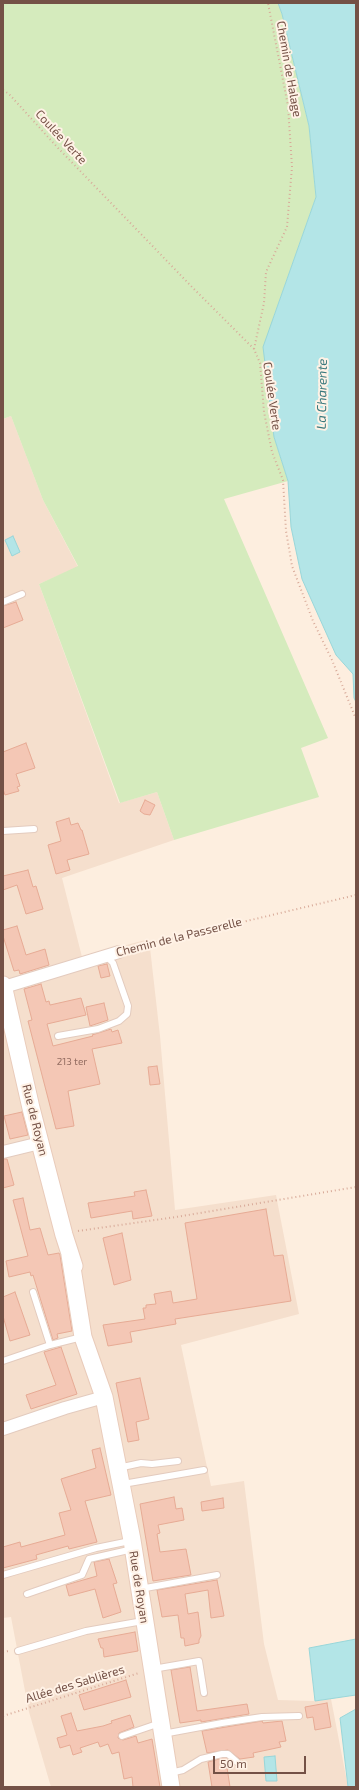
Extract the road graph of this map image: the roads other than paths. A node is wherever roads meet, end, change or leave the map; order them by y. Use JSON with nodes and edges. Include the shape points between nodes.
{"nodes":[{"id":1,"x":22,"y":594,"type":"dead end"},
{"id":2,"x":3,"y":602,"type":"edge"},
{"id":3,"x":34,"y":829,"type":"dead end"},
{"id":4,"x":3,"y":831,"type":"edge"},
{"id":5,"x":119,"y":952,"type":"road end"},
{"id":6,"x":106,"y":956,"type":"junction"},
{"id":7,"x":3,"y":986,"type":"edge"},
{"id":8,"x":58,"y":1036,"type":"dead end"},
{"id":9,"x":40,"y":1143,"type":"junction"},
{"id":10,"x":3,"y":1152,"type":"edge"},
{"id":11,"x":70,"y":1255,"type":"junction"},
{"id":12,"x":33,"y":1292,"type":"dead end"},
{"id":13,"x":83,"y":1336,"type":"junction"},
{"id":14,"x":50,"y":1345,"type":"junction"},
{"id":15,"x":3,"y":1361,"type":"edge"},
{"id":16,"x":103,"y":1393,"type":"junction"},
{"id":17,"x":3,"y":1429,"type":"edge"},
{"id":18,"x":178,"y":1461,"type":"dead end"},
{"id":19,"x":204,"y":1470,"type":"dead end"},
{"id":20,"x":118,"y":1476,"type":"junction"},
{"id":21,"x":132,"y":1544,"type":"junction"},
{"id":22,"x":3,"y":1575,"type":"edge"},
{"id":23,"x":217,"y":1575,"type":"dead end"},
{"id":24,"x":140,"y":1589,"type":"junction"},
{"id":25,"x":27,"y":1594,"type":"dead end"},
{"id":26,"x":145,"y":1621,"type":"junction"},
{"id":27,"x":18,"y":1651,"type":"dead end"},
{"id":28,"x":153,"y":1669,"type":"junction"},
{"id":29,"x":204,"y":1693,"type":"dead end"},
{"id":30,"x":300,"y":1716,"type":"dead end"},
{"id":31,"x":162,"y":1728,"type":"junction"},
{"id":32,"x":122,"y":1736,"type":"dead end"},
{"id":33,"x":237,"y":1762,"type":"dead end"},
{"id":34,"x":170,"y":1780,"type":"edge"}],
"edges":[{"from":1,"to":2,"type":"lane"},
{"from":3,"to":4,"type":"lane"},
{"from":5,"to":6,"type":"street","name":"Chemin de la Passerelle"},
{"from":6,"to":7,"type":"street","name":"Chemin de la Passerelle"},
{"from":6,"to":8,"type":"lane","via":[[113,963],[128,1006],[127,1014],[119,1022],[98,1029]]},
{"from":7,"to":9,"type":"main road","name":"Rue de Royan"},
{"from":9,"to":10,"type":"street"},
{"from":9,"to":11,"type":"main road","name":"Rue de Royan"},
{"from":11,"to":13,"type":"main road","name":"Rue de Royan"},
{"from":11,"to":16,"type":"main road","name":"Rue de Royan","via":[[83,1290]]},
{"from":12,"to":14,"type":"lane"},
{"from":13,"to":14,"type":"lane"},
{"from":13,"to":16,"type":"main road","name":"Rue de Royan"},
{"from":14,"to":15,"type":"lane"},
{"from":16,"to":17,"type":"street"},
{"from":16,"to":20,"type":"main road","name":"Rue de Royan"},
{"from":18,"to":20,"type":"lane","via":[[141,1463]]},
{"from":19,"to":20,"type":"lane"},
{"from":20,"to":21,"type":"main road","name":"Rue de Royan"},
{"from":21,"to":22,"type":"lane","via":[[96,1548]]},
{"from":21,"to":24,"type":"main road","name":"Rue de Royan"},
{"from":21,"to":25,"type":"lane","via":[[89,1559],[82,1575]]},
{"from":23,"to":24,"type":"lane"},
{"from":24,"to":26,"type":"main road","name":"Rue de Royan"},
{"from":26,"to":27,"type":"lane","via":[[86,1631]]},
{"from":26,"to":28,"type":"main road","name":"Rue de Royan"},
{"from":28,"to":29,"type":"lane","via":[[199,1662]]},
{"from":28,"to":31,"type":"main road","name":"Rue de Royan"},
{"from":30,"to":31,"type":"lane","via":[[262,1717]]},
{"from":31,"to":32,"type":"lane"},
{"from":31,"to":34,"type":"main road","name":"Rue de Royan"},
{"from":33,"to":34,"type":"lane","via":[[228,1754],[201,1759]]}]}
